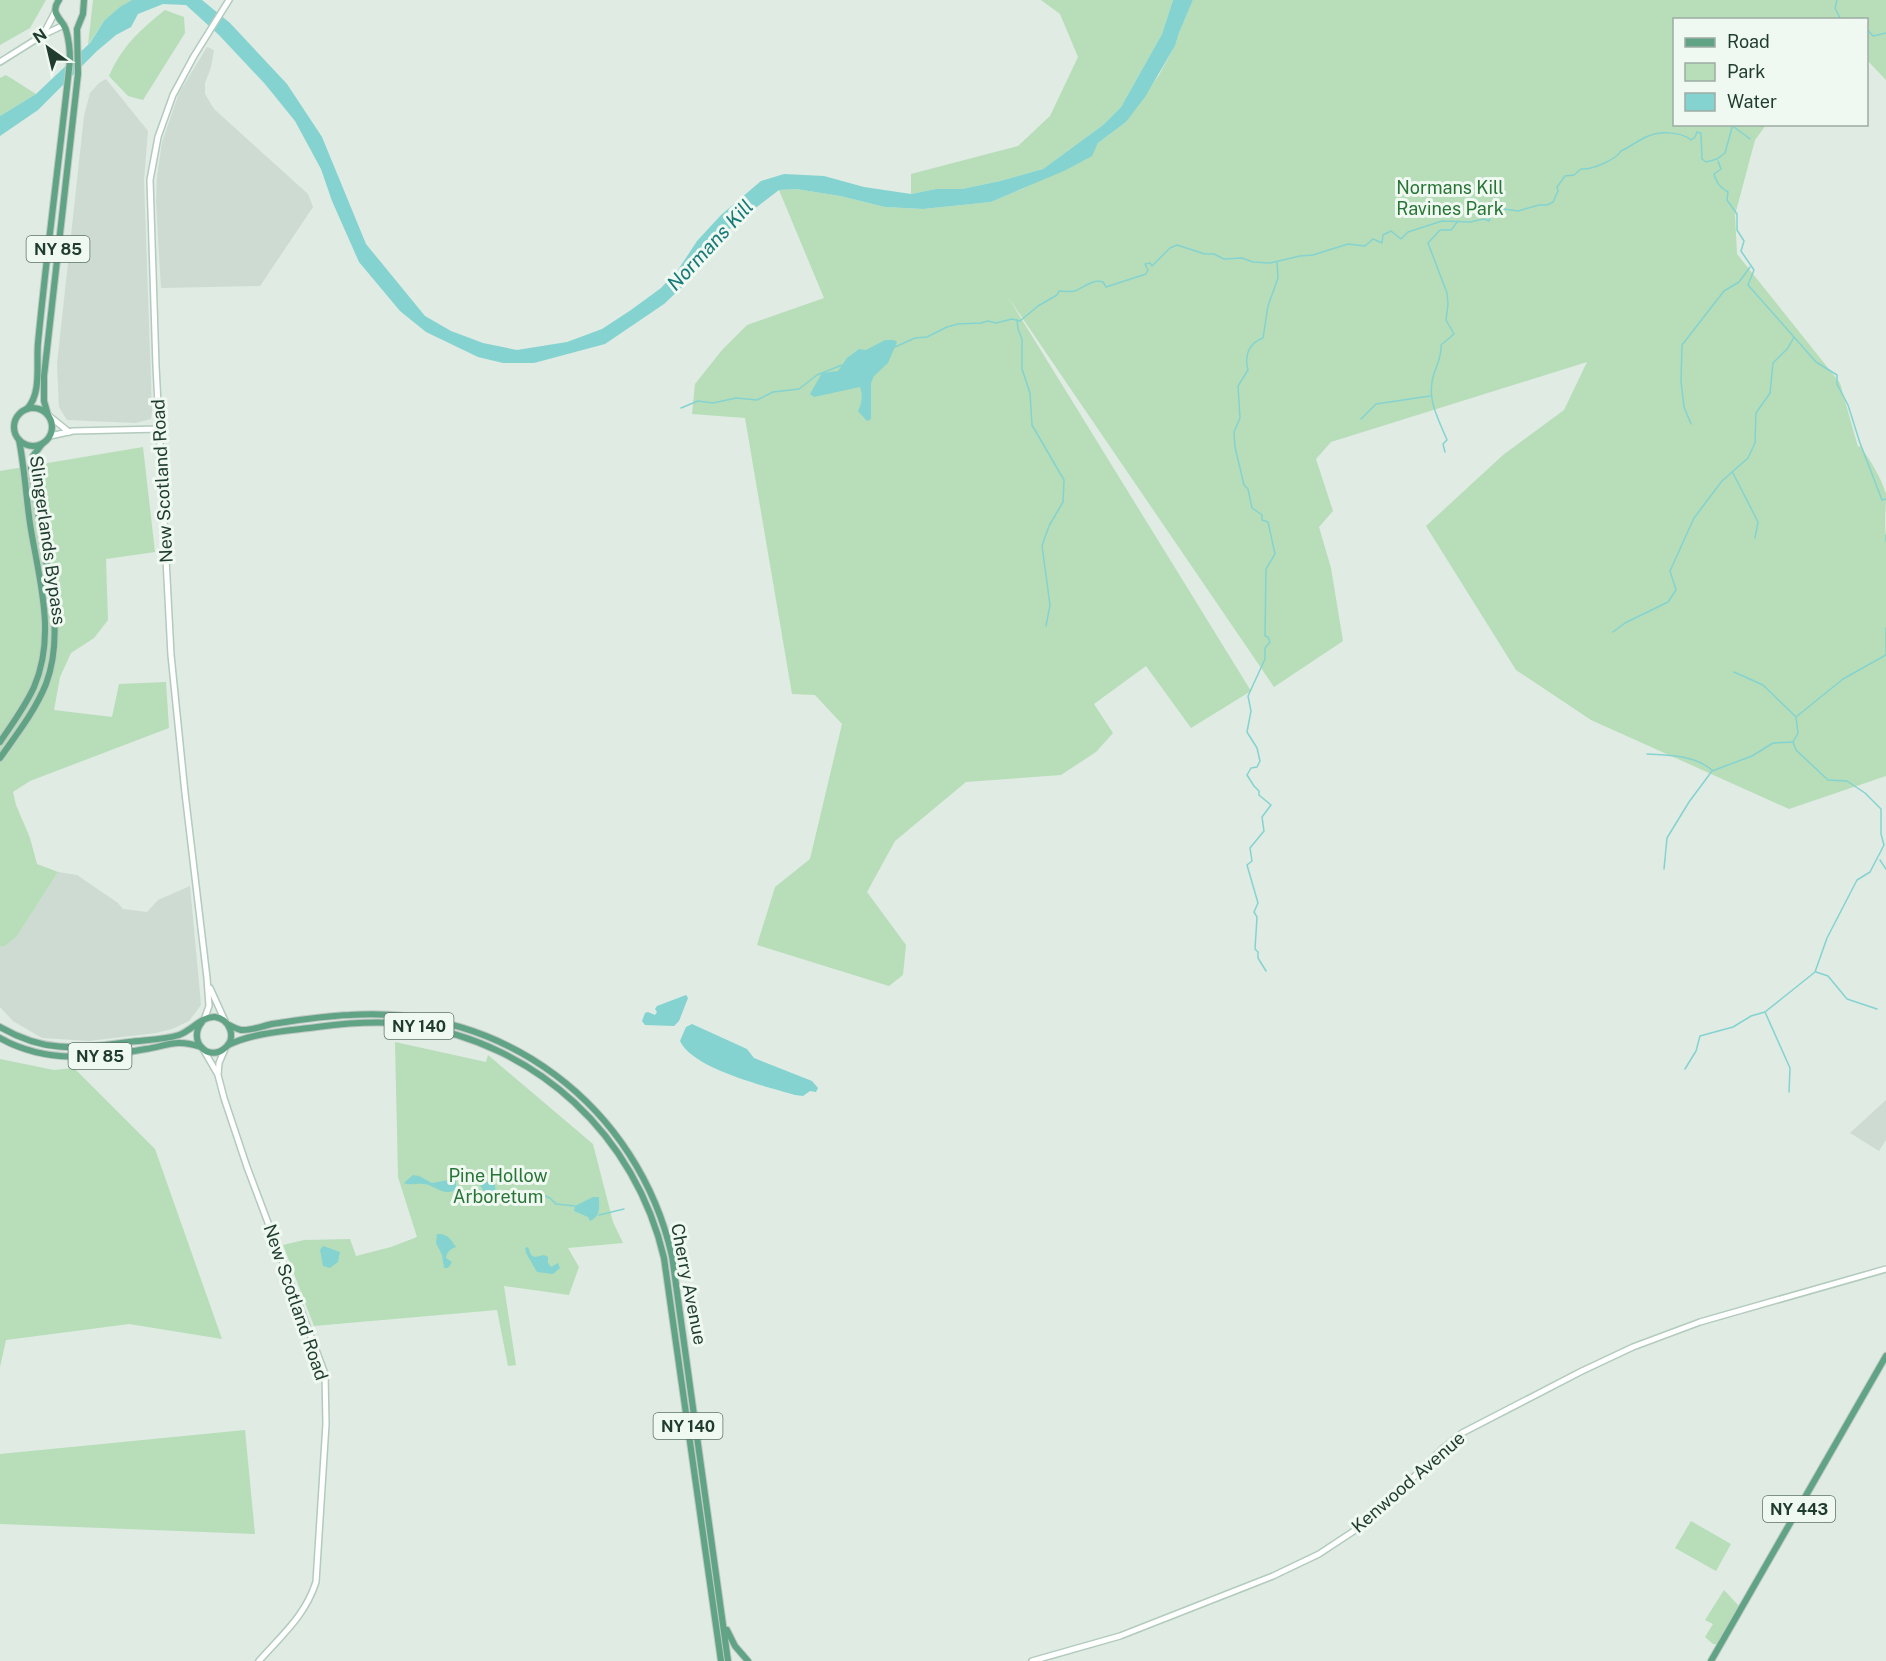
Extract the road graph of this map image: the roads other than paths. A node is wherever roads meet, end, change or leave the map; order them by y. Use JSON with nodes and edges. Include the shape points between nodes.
{"nodes":[{"id":1,"x":59,"y":0,"type":"edge"},
{"id":2,"x":82,"y":2,"type":"edge"},
{"id":3,"x":228,"y":2,"type":"edge"},
{"id":4,"x":55,"y":12,"type":"junction"},
{"id":5,"x":80,"y":20,"type":"junction"},
{"id":6,"x":64,"y":25,"type":"junction"},
{"id":7,"x":43,"y":35,"type":"junction"},
{"id":8,"x":0,"y":62,"type":"edge"},
{"id":9,"x":27,"y":409,"type":"junction"},
{"id":10,"x":48,"y":415,"type":"junction"},
{"id":11,"x":160,"y":429,"type":"junction"},
{"id":12,"x":69,"y":432,"type":"junction"},
{"id":13,"x":50,"y":436,"type":"junction"},
{"id":14,"x":19,"y":440,"type":"junction"},
{"id":15,"x":42,"y":444,"type":"junction"},
{"id":16,"x":0,"y":742,"type":"edge"},
{"id":17,"x":0,"y":758,"type":"edge"},
{"id":18,"x":207,"y":978,"type":"junction"},
{"id":19,"x":203,"y":1021,"type":"junction"},
{"id":20,"x":227,"y":1024,"type":"junction"},
{"id":21,"x":0,"y":1027,"type":"edge"},
{"id":22,"x":0,"y":1038,"type":"edge"},
{"id":23,"x":227,"y":1046,"type":"junction"},
{"id":24,"x":202,"y":1048,"type":"junction"},
{"id":25,"x":218,"y":1075,"type":"junction"},
{"id":26,"x":1886,"y":1269,"type":"edge"},
{"id":27,"x":1886,"y":1356,"type":"edge"},
{"id":28,"x":724,"y":1619,"type":"junction"},
{"id":29,"x":259,"y":1661,"type":"edge"},
{"id":30,"x":721,"y":1661,"type":"edge"},
{"id":31,"x":728,"y":1661,"type":"edge"},
{"id":32,"x":748,"y":1661,"type":"edge"},
{"id":33,"x":1032,"y":1661,"type":"edge"},
{"id":34,"x":1711,"y":1661,"type":"edge"}],
"edges":[{"from":1,"to":4,"type":"main road"},
{"from":2,"to":5,"type":"main road","number":"NY 85"},
{"from":3,"to":11,"type":"main road","name":"New Scotland Road","via":[[180,79],[168,106],[150,180]]},
{"from":4,"to":6,"type":"main road","number":"NY 85"},
{"from":4,"to":7,"type":"main road"},
{"from":5,"to":6,"type":"main road"},
{"from":5,"to":10,"type":"main road","number":"NY 85","via":[[77,83],[44,376]]},
{"from":6,"to":7,"type":"main road"},
{"from":6,"to":9,"type":"main road","number":"NY 85","via":[[70,50],[66,97],[38,342],[37,392]]},
{"from":7,"to":8,"type":"main road"},
{"from":9,"to":10,"type":"main road"},
{"from":9,"to":14,"type":"main road","number":"NY 85","via":[[15,423]]},
{"from":10,"to":12,"type":"main road"},
{"from":10,"to":13,"type":"main road","number":"NY 85"},
{"from":11,"to":12,"type":"main road"},
{"from":11,"to":18,"type":"main road","name":"New Scotland Road","via":[[174,697]]},
{"from":12,"to":13,"type":"main road"},
{"from":13,"to":15,"type":"main road"},
{"from":14,"to":15,"type":"main road","via":[[29,446]]},
{"from":14,"to":16,"type":"main road","name":"Slingerlands Bypass","number":"NY 85","via":[[45,607],[45,643],[33,689]]},
{"from":15,"to":17,"type":"main road","name":"Slingerlands Bypass","via":[[31,467],[54,606],[55,644],[42,693]]},
{"from":18,"to":19,"type":"main road","name":"New Scotland Road","via":[[209,1006]]},
{"from":18,"to":20,"type":"main road","name":"New Scotland Road"},
{"from":19,"to":20,"type":"main road","via":[[217,1017]]},
{"from":19,"to":21,"type":"main road","number":"NY 85","via":[[175,1036],[82,1048],[38,1044]]},
{"from":19,"to":24,"type":"main road","via":[[196,1037]]},
{"from":20,"to":23,"type":"main road","via":[[231,1035]]},
{"from":20,"to":28,"type":"main road","name":"Cherry Avenue","number":"NY 140","via":[[243,1030],[369,1014],[412,1016],[451,1024],[498,1041],[532,1059],[573,1088],[603,1118],[641,1173],[669,1244]]},
{"from":22,"to":24,"type":"main road","number":"NY 85","via":[[30,1051],[68,1058],[132,1052],[181,1042]]},
{"from":23,"to":24,"type":"main road","via":[[216,1052]]},
{"from":23,"to":25,"type":"main road"},
{"from":23,"to":30,"type":"main road","name":"Cherry Avenue","number":"NY 140","via":[[250,1036],[349,1023],[399,1023],[436,1029],[516,1059],[557,1087],[614,1145],[650,1211],[661,1246]]},
{"from":24,"to":25,"type":"main road","name":"New Scotland Road"},
{"from":25,"to":29,"type":"main road","name":"New Scotland Road","via":[[247,1167],[326,1383],[316,1582],[303,1612]]},
{"from":26,"to":33,"type":"main road","name":"Kenwood Avenue","via":[[1700,1322],[1615,1354],[1462,1433],[1369,1521],[1319,1554],[1120,1636]]},
{"from":27,"to":34,"type":"main road","number":"NY 443"},
{"from":28,"to":31,"type":"main road","name":"Cherry Avenue"},
{"from":28,"to":32,"type":"main road","number":"NY 140","via":[[735,1646]]}]}
